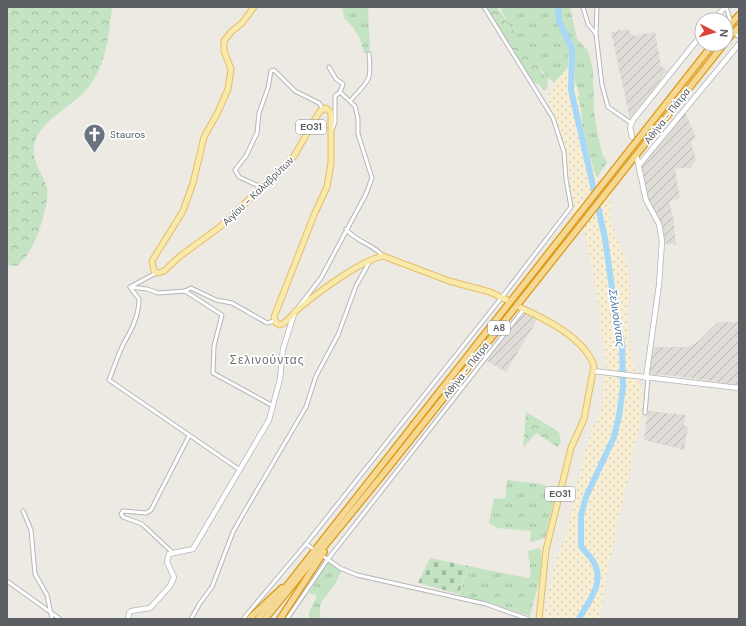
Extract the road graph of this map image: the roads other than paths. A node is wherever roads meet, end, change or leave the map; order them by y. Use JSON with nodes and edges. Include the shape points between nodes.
{"nodes":[{"id":1,"x":254,"y":7,"type":"edge"},
{"id":2,"x":484,"y":7,"type":"edge"},
{"id":3,"x":583,"y":7,"type":"edge"},
{"id":4,"x":597,"y":7,"type":"edge"},
{"id":5,"x":596,"y":34,"type":"junction"},
{"id":6,"x":694,"y":44,"type":"edge"},
{"id":7,"x":739,"y":44,"type":"edge"},
{"id":8,"x":707,"y":52,"type":"edge"},
{"id":9,"x":718,"y":52,"type":"edge"},
{"id":10,"x":369,"y":54,"type":"dead end"},
{"id":11,"x":329,"y":68,"type":"dead end"},
{"id":12,"x":340,"y":92,"type":"junction"},
{"id":13,"x":351,"y":100,"type":"junction"},
{"id":14,"x":323,"y":109,"type":"junction"},
{"id":15,"x":631,"y":123,"type":"junction"},
{"id":16,"x":331,"y":134,"type":"junction"},
{"id":17,"x":632,"y":136,"type":"dead end"},
{"id":18,"x":637,"y":158,"type":"dead end"},
{"id":19,"x":639,"y":165,"type":"junction"},
{"id":20,"x":261,"y":187,"type":"junction"},
{"id":21,"x":346,"y":229,"type":"junction"},
{"id":22,"x":384,"y":256,"type":"junction"},
{"id":23,"x":370,"y":261,"type":"junction"},
{"id":24,"x":156,"y":273,"type":"junction"},
{"id":25,"x":130,"y":287,"type":"junction"},
{"id":26,"x":185,"y":291,"type":"junction"},
{"id":27,"x":505,"y":298,"type":"junction"},
{"id":28,"x":518,"y":307,"type":"dead end"},
{"id":29,"x":524,"y":309,"type":"junction"},
{"id":30,"x":295,"y":311,"type":"junction"},
{"id":31,"x":274,"y":321,"type":"junction"},
{"id":32,"x":593,"y":372,"type":"junction"},
{"id":33,"x":647,"y":378,"type":"junction"},
{"id":34,"x":739,"y":388,"type":"edge"},
{"id":35,"x":273,"y":406,"type":"junction"},
{"id":36,"x":645,"y":413,"type":"dead end"},
{"id":37,"x":404,"y":420,"type":"junction"},
{"id":38,"x":410,"y":422,"type":"tunnel mouth"},
{"id":39,"x":424,"y":426,"type":"tunnel mouth"},
{"id":40,"x":430,"y":429,"type":"junction"},
{"id":41,"x":189,"y":436,"type":"junction"},
{"id":42,"x":240,"y":470,"type":"junction"},
{"id":43,"x":23,"y":511,"type":"dead end"},
{"id":44,"x":330,"y":540,"type":"junction"},
{"id":45,"x":306,"y":544,"type":"junction"},
{"id":46,"x":312,"y":548,"type":"dead end"},
{"id":47,"x":173,"y":553,"type":"junction"},
{"id":48,"x":323,"y":556,"type":"dead end"},
{"id":49,"x":328,"y":559,"type":"junction"},
{"id":50,"x":7,"y":582,"type":"edge"},
{"id":51,"x":288,"y":583,"type":"junction"},
{"id":52,"x":50,"y":611,"type":"junction"},
{"id":53,"x":52,"y":619,"type":"edge"},
{"id":54,"x":60,"y":619,"type":"edge"},
{"id":55,"x":128,"y":619,"type":"edge"},
{"id":56,"x":191,"y":619,"type":"edge"},
{"id":57,"x":243,"y":619,"type":"edge"},
{"id":58,"x":249,"y":619,"type":"edge"},
{"id":59,"x":258,"y":619,"type":"edge"},
{"id":60,"x":265,"y":619,"type":"edge"},
{"id":61,"x":280,"y":619,"type":"edge"},
{"id":62,"x":287,"y":619,"type":"edge"},
{"id":63,"x":528,"y":619,"type":"edge"},
{"id":64,"x":539,"y":619,"type":"edge"}],
"edges":[{"from":1,"to":24,"type":"main road","via":[[224,41],[224,51],[231,69],[228,90],[204,137],[183,211],[152,261],[152,269]]},
{"from":2,"to":27,"type":"street","via":[[553,118],[564,152],[571,207]]},
{"from":3,"to":5,"type":"street","via":[[588,24]]},
{"from":4,"to":5,"type":"street"},
{"from":5,"to":15,"type":"street","via":[[602,85],[608,107]]},
{"from":6,"to":15,"type":"street"},
{"from":7,"to":19,"type":"street"},
{"from":8,"to":51,"type":"highway","name":"Αθήνα - Πάτρα","number":"Α8"},
{"from":9,"to":44,"type":"highway","name":"Αθήνα - Πάτρα","number":"Α8"},
{"from":10,"to":13,"type":"street","via":[[368,83]]},
{"from":11,"to":12,"type":"street","via":[[343,84]]},
{"from":12,"to":13,"type":"street"},
{"from":12,"to":16,"type":"street","via":[[335,96],[335,122]]},
{"from":13,"to":21,"type":"street","via":[[356,110],[358,134],[372,178]]},
{"from":14,"to":16,"type":"main road","number":"ΕΟ31","via":[[328,109],[331,113]]},
{"from":14,"to":20,"type":"main road","name":"Αιγίου - Καλαβρύτων","number":"ΕΟ31","via":[[294,156]]},
{"from":14,"to":20,"type":"street","via":[[319,103],[295,91],[274,70],[271,71],[268,88],[258,114],[257,133],[246,156],[235,170],[239,177]]},
{"from":15,"to":17,"type":"street"},
{"from":16,"to":31,"type":"main road","number":"ΕΟ31","via":[[327,187],[307,232]]},
{"from":18,"to":19,"type":"street"},
{"from":19,"to":33,"type":"street","via":[[648,206],[660,228],[662,247]]},
{"from":20,"to":24,"type":"main road","name":"Αιγίου - Καλαβρύτων","number":"ΕΟ31","via":[[215,231],[164,271]]},
{"from":21,"to":22,"type":"street"},
{"from":21,"to":30,"type":"street","via":[[322,278]]},
{"from":22,"to":23,"type":"main road"},
{"from":22,"to":27,"type":"main road","via":[[449,281]]},
{"from":23,"to":30,"type":"main road"},
{"from":23,"to":56,"type":"street","via":[[356,286],[338,335],[316,376],[306,407],[233,532],[212,587]]},
{"from":24,"to":25,"type":"street"},
{"from":25,"to":26,"type":"street","via":[[158,293]]},
{"from":25,"to":41,"type":"street","via":[[139,299],[138,311],[109,380]]},
{"from":26,"to":31,"type":"street","via":[[191,288],[216,300],[232,303],[267,322]]},
{"from":26,"to":35,"type":"street","via":[[223,316],[215,342],[213,372]]},
{"from":27,"to":37,"type":"street"},
{"from":28,"to":29,"type":"main road","number":"ΕΟ31"},
{"from":29,"to":32,"type":"main road","number":"ΕΟ31","via":[[573,337],[594,363]]},
{"from":29,"to":40,"type":"street"},
{"from":30,"to":31,"type":"main road","via":[[284,324],[280,325]]},
{"from":30,"to":35,"type":"street","via":[[284,349]]},
{"from":32,"to":33,"type":"street"},
{"from":32,"to":64,"type":"main road","number":"ΕΟ31","via":[[584,419],[570,448],[546,550]]},
{"from":33,"to":34,"type":"street"},
{"from":33,"to":36,"type":"street"},
{"from":35,"to":42,"type":"street","via":[[263,431]]},
{"from":37,"to":38,"type":"street"},
{"from":37,"to":45,"type":"street"},
{"from":39,"to":40,"type":"street"},
{"from":40,"to":49,"type":"street"},
{"from":41,"to":42,"type":"street"},
{"from":41,"to":47,"type":"street","via":[[151,510],[146,513],[124,511],[121,514],[142,524]]},
{"from":42,"to":47,"type":"street","via":[[193,549]]},
{"from":43,"to":52,"type":"street","via":[[31,530],[35,574],[47,595]]},
{"from":44,"to":60,"type":"highway","name":"Αθήνα - Πάτρα","number":"Α8"},
{"from":44,"to":61,"type":"highway"},
{"from":45,"to":46,"type":"street"},
{"from":45,"to":57,"type":"street"},
{"from":47,"to":55,"type":"street","via":[[169,554],[167,561],[174,577],[170,586],[150,608],[131,611]]},
{"from":48,"to":49,"type":"street"},
{"from":49,"to":62,"type":"street"},
{"from":49,"to":63,"type":"street","via":[[340,568],[357,575],[486,604]]},
{"from":50,"to":52,"type":"street"},
{"from":51,"to":58,"type":"highway"},
{"from":51,"to":59,"type":"highway","name":"Αθήνα - Πάτρα","number":"Α8"},
{"from":52,"to":53,"type":"street"},
{"from":52,"to":54,"type":"street"}]}
